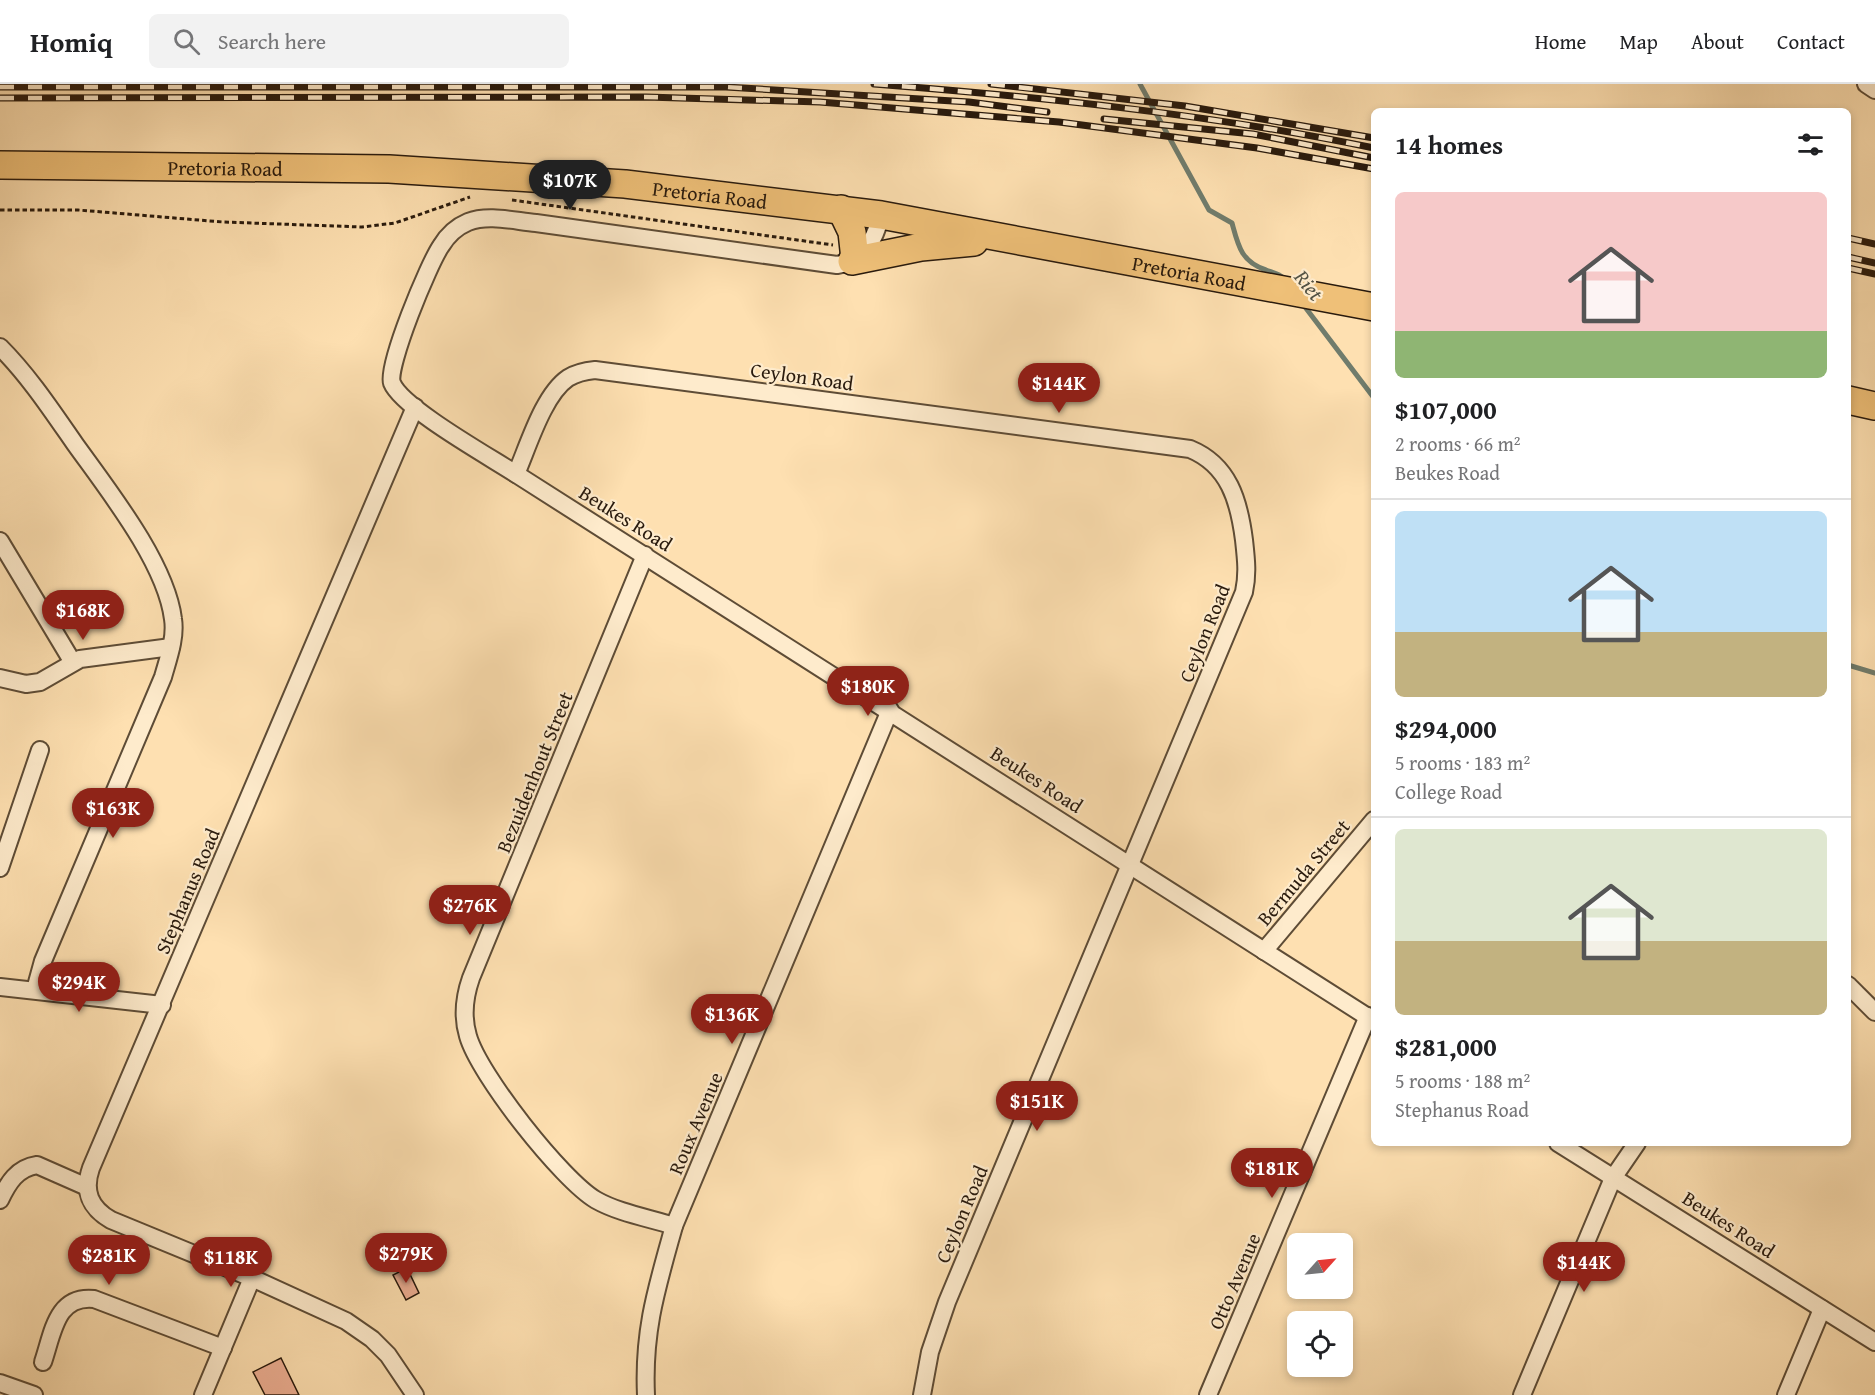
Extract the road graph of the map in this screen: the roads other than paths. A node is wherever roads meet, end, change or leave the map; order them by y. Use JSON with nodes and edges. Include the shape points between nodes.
{"nodes":[{"id":1,"x":1866,"y":84,"type":"edge"},
{"id":2,"x":1875,"y":90,"type":"edge"},
{"id":3,"x":0,"y":165,"type":"edge"},
{"id":4,"x":840,"y":209,"type":"junction"},
{"id":5,"x":881,"y":215,"type":"junction"},
{"id":6,"x":1005,"y":239,"type":"junction"},
{"id":7,"x":853,"y":256,"type":"junction"},
{"id":8,"x":1371,"y":307,"type":"edge"},
{"id":9,"x":0,"y":347,"type":"edge"},
{"id":10,"x":1851,"y":401,"type":"edge"},
{"id":11,"x":1875,"y":406,"type":"edge"},
{"id":12,"x":415,"y":407,"type":"junction"},
{"id":13,"x":516,"y":474,"type":"junction"},
{"id":14,"x":0,"y":541,"type":"edge"},
{"id":15,"x":645,"y":555,"type":"junction"},
{"id":16,"x":171,"y":647,"type":"junction"},
{"id":17,"x":72,"y":662,"type":"junction"},
{"id":18,"x":0,"y":678,"type":"edge"},
{"id":19,"x":890,"y":710,"type":"junction"},
{"id":20,"x":40,"y":750,"type":"dead end"},
{"id":21,"x":1371,"y":824,"type":"edge"},
{"id":22,"x":1130,"y":864,"type":"junction"},
{"id":23,"x":0,"y":868,"type":"edge"},
{"id":24,"x":1264,"y":951,"type":"junction"},
{"id":25,"x":0,"y":987,"type":"edge"},
{"id":26,"x":1851,"y":988,"type":"edge"},
{"id":27,"x":35,"y":990,"type":"junction"},
{"id":28,"x":162,"y":1005,"type":"junction"},
{"id":29,"x":1875,"y":1012,"type":"edge"},
{"id":30,"x":1371,"y":1019,"type":"edge"},
{"id":31,"x":1563,"y":1146,"type":"edge"},
{"id":32,"x":1635,"y":1146,"type":"edge"},
{"id":33,"x":1613,"y":1178,"type":"junction"},
{"id":34,"x":87,"y":1187,"type":"junction"},
{"id":35,"x":0,"y":1200,"type":"edge"},
{"id":36,"x":675,"y":1226,"type":"junction"},
{"id":37,"x":252,"y":1278,"type":"junction"},
{"id":38,"x":1822,"y":1309,"type":"junction"},
{"id":39,"x":1875,"y":1342,"type":"edge"},
{"id":40,"x":223,"y":1348,"type":"junction"},
{"id":41,"x":43,"y":1362,"type":"dead end"},
{"id":42,"x":0,"y":1383,"type":"edge"},
{"id":43,"x":34,"y":1395,"type":"edge"},
{"id":44,"x":203,"y":1395,"type":"edge"},
{"id":45,"x":415,"y":1395,"type":"edge"},
{"id":46,"x":646,"y":1395,"type":"edge"},
{"id":47,"x":922,"y":1395,"type":"edge"},
{"id":48,"x":1208,"y":1395,"type":"edge"},
{"id":49,"x":1522,"y":1395,"type":"edge"},
{"id":50,"x":1786,"y":1395,"type":"edge"}],
"edges":[{"from":1,"to":2,"type":"street"},
{"from":3,"to":4,"type":"main road","name":"Pretoria Road","via":[[389,169],[625,184]]},
{"from":4,"to":5,"type":"main road","name":"Pretoria Road"},
{"from":4,"to":7,"type":"main road","via":[[852,232]]},
{"from":5,"to":6,"type":"main road","name":"Pretoria Road"},
{"from":5,"to":7,"type":"street","via":[[871,244]]},
{"from":6,"to":7,"type":"main road"},
{"from":6,"to":8,"type":"main road","name":"Pretoria Road"},
{"from":7,"to":12,"type":"street","name":"Beukes Road","via":[[837,265],[810,263],[536,223],[495,219],[468,222],[439,248],[413,305],[391,371],[396,389]]},
{"from":9,"to":16,"type":"street","via":[[33,385],[145,549],[170,603],[174,621]]},
{"from":10,"to":11,"type":"main road"},
{"from":12,"to":13,"type":"street","name":"Beukes Road"},
{"from":12,"to":28,"type":"street","name":"Stephanus Road"},
{"from":13,"to":15,"type":"street","name":"Beukes Road"},
{"from":13,"to":22,"type":"street","name":"Ceylon Road","via":[[556,390],[566,379],[595,370],[1171,446],[1205,455],[1217,465],[1236,499],[1247,578]]},
{"from":14,"to":17,"type":"street"},
{"from":15,"to":19,"type":"street","name":"Beukes Road"},
{"from":15,"to":36,"type":"street","name":"Bezuidenhout Street","via":[[471,978],[464,1014],[468,1036],[487,1076],[574,1183],[607,1205]]},
{"from":16,"to":17,"type":"street"},
{"from":16,"to":27,"type":"street","via":[[163,677],[43,961]]},
{"from":17,"to":18,"type":"street","via":[[40,682],[26,684]]},
{"from":19,"to":22,"type":"street","name":"Beukes Road"},
{"from":19,"to":36,"type":"street","name":"Roux Avenue"},
{"from":20,"to":23,"type":"street"},
{"from":21,"to":24,"type":"street","name":"Bermuda Street"},
{"from":22,"to":24,"type":"street","name":"Beukes Road"},
{"from":22,"to":47,"type":"street","name":"Ceylon Road","via":[[947,1302],[930,1352]]},
{"from":24,"to":30,"type":"street","name":"Beukes Road"},
{"from":25,"to":27,"type":"street"},
{"from":26,"to":29,"type":"street"},
{"from":27,"to":28,"type":"street"},
{"from":28,"to":34,"type":"street","name":"Stephanus Road","via":[[91,1168]]},
{"from":30,"to":48,"type":"street","name":"Otto Avenue"},
{"from":31,"to":33,"type":"street","name":"Beukes Road"},
{"from":32,"to":33,"type":"street"},
{"from":33,"to":38,"type":"street","name":"Beukes Road"},
{"from":33,"to":49,"type":"street"},
{"from":34,"to":35,"type":"street","via":[[37,1165],[17,1174]]},
{"from":34,"to":37,"type":"street","via":[[96,1210],[111,1220]]},
{"from":36,"to":46,"type":"street","name":"Roux Avenue","via":[[650,1314],[645,1352]]},
{"from":37,"to":40,"type":"street"},
{"from":37,"to":45,"type":"street","via":[[313,1305],[372,1339]]},
{"from":38,"to":39,"type":"street","name":"Beukes Road"},
{"from":38,"to":50,"type":"street"},
{"from":40,"to":41,"type":"street","via":[[83,1298],[66,1304]]},
{"from":40,"to":44,"type":"street"},
{"from":42,"to":43,"type":"street"}]}
